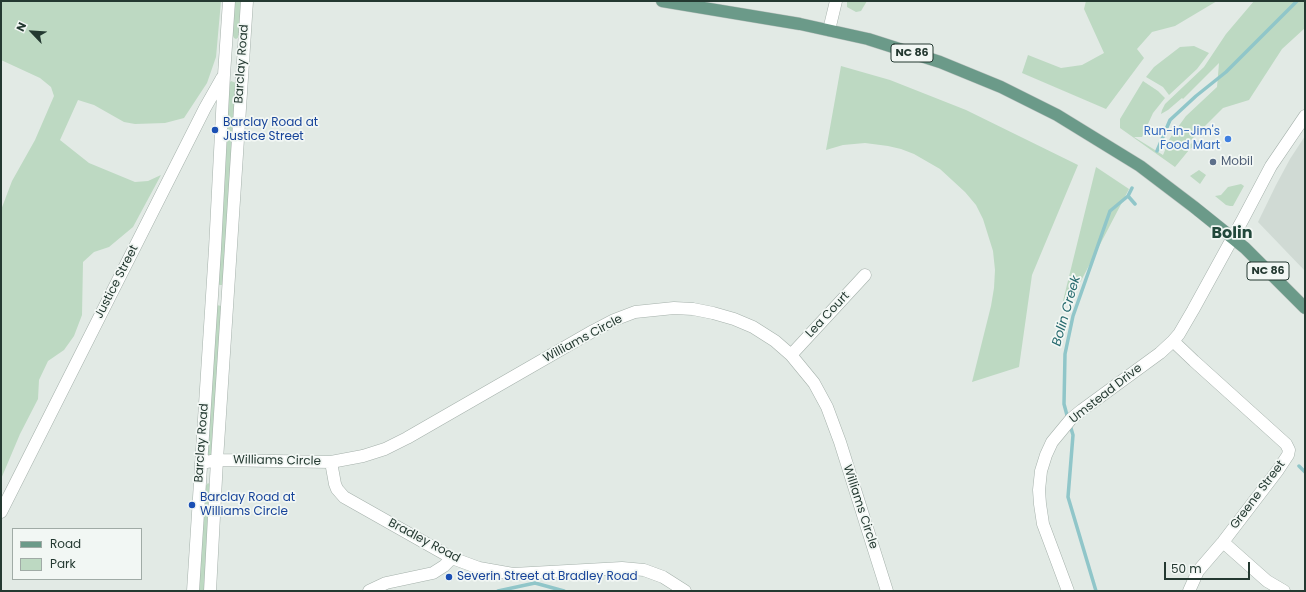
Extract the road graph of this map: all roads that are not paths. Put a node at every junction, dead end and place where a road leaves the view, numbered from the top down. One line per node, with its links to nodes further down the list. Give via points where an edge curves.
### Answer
1 (229, 1): 7 (street, Barclay Road)
2 (247, 1): 6 (street, Barclay Road)
3 (662, 1): 5 (main road, NC 86)
4 (836, 1): 5 (street)
5 (829, 30): 9 (main road, NC 86, via 875,41 940,62 1001,87 1057,115 1130,159)
6 (242, 59): 7 (street, Justice Street); 12 (street, Barclay Road)
7 (224, 75): 11 (street, Barclay Road); 19 (street, Justice Street, via 201,114)
8 (1305, 116): 9 (street, Umstead Drive, via 1271,166)
9 (1232, 238): 13 (main road, NC 86); 14 (street, Umstead Drive)
10 (865, 276): 15 (street, Lea Court)
11 (212, 294): 12 (street); 18 (street, Barclay Road)
12 (227, 295): 16 (street, Barclay Road)
13 (1305, 308)
14 (1173, 341): 20 (street, Greene Street, via 1286,444 1289,450 1278,470); 27 (street, Umstead Drive, via 1071,419 1052,442 1046,455 1039,490 1043,524)
15 (791, 355): 17 (street, Williams Circle, via 753,327 713,312 674,308 635,312 593,331 386,449); 26 (street, Williams Circle, via 814,383 827,407)
16 (217, 460): 17 (street, Williams Circle); 18 (street, Williams Circle); 23 (street, Barclay Road)
17 (331, 462): 21 (street, Bradley Road, via 335,484 344,497)
18 (201, 463): 22 (street, Barclay Road)
19 (1, 512)
20 (1223, 542): 28 (street, Greene Street, via 1198,571); 29 (street, via 1267,581)
21 (452, 558): 24 (street, via 433,573 386,583); 25 (street, Bradley Road, via 479,568 514,574 622,568 644,570 663,577)
22 (193, 591)
23 (210, 591)
24 (369, 591)
25 (685, 591)
26 (887, 591)
27 (1068, 591)
28 (1189, 591)
29 (1284, 591)

